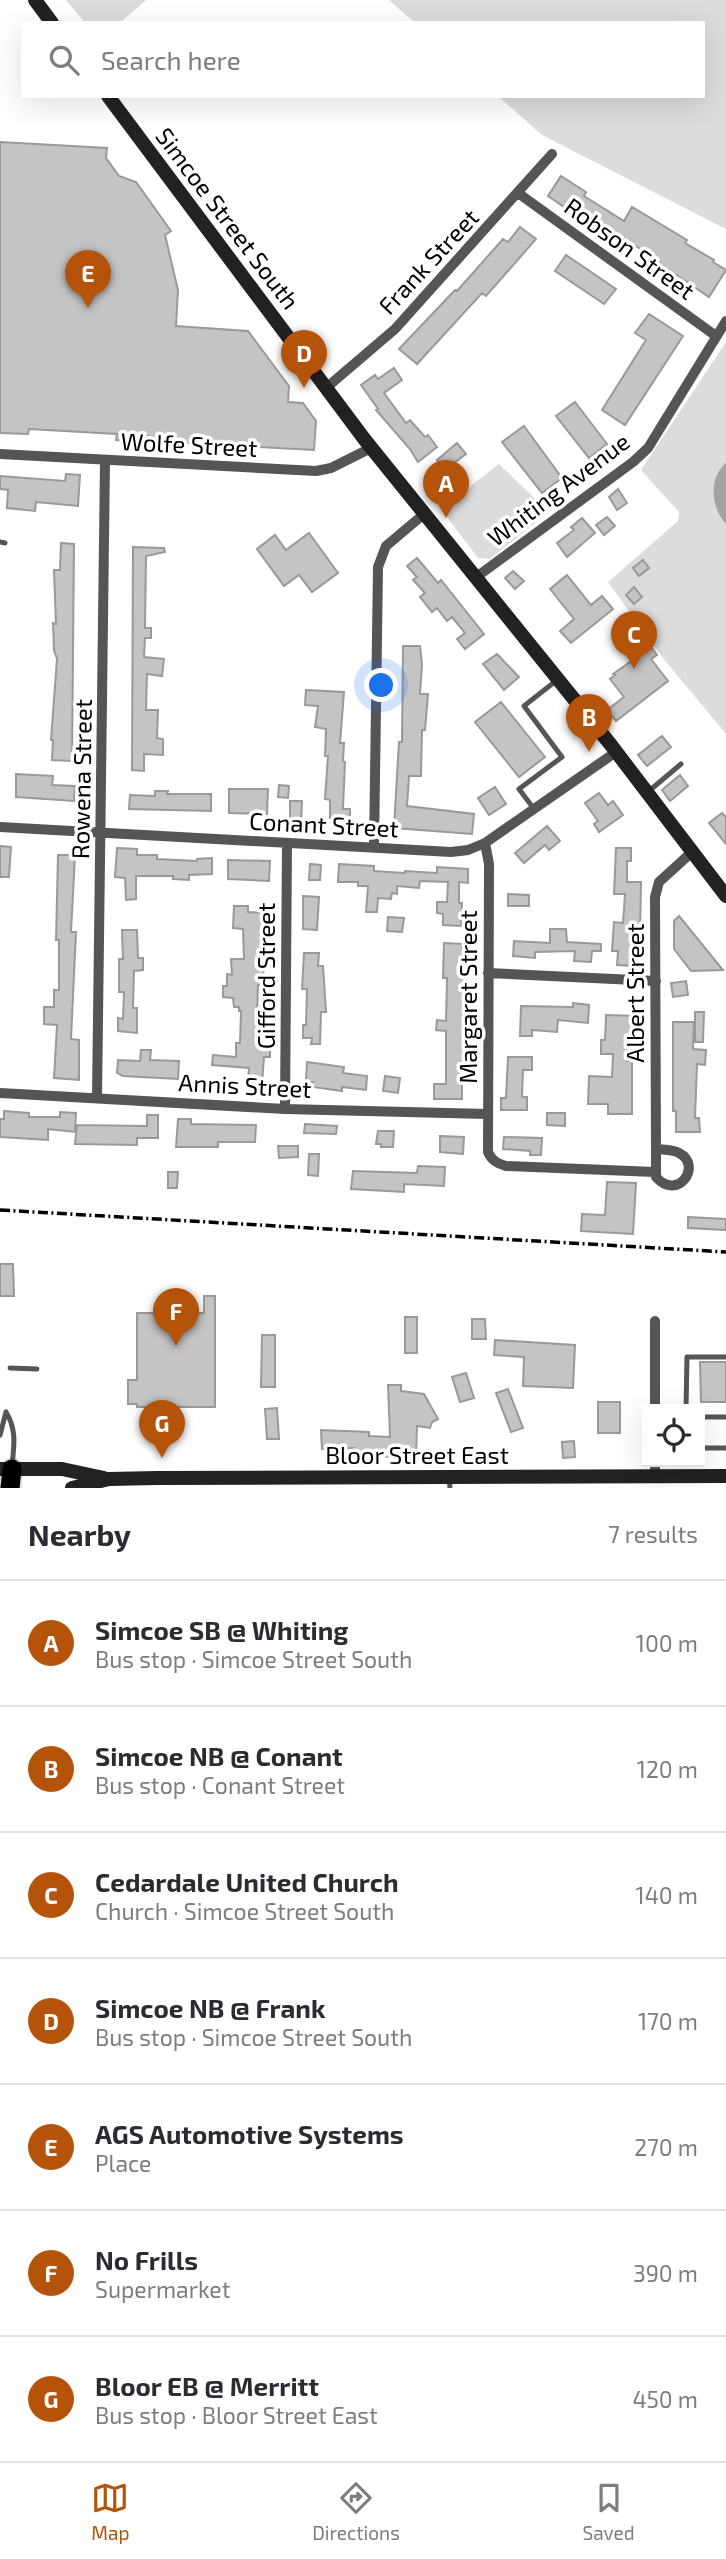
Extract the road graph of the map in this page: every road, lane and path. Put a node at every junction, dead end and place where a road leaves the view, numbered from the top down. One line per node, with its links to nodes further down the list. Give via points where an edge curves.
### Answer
1 (35, 0): 2 (main road)
2 (51, 21)
3 (109, 98): 8 (main road, Simcoe Street South)
4 (552, 154): 5 (street, Frank Street)
5 (518, 193): 7 (street, Robson Street); 8 (street, Frank Street, via 395,328)
6 (726, 321): 7 (street, Whiting Avenue)
7 (716, 336): 13 (street, Whiting Avenue, via 648,448)
8 (326, 387): 9 (main road, Simcoe Street South)
9 (371, 448): 11 (street, Wolfe Street, via 316,471); 12 (main road, Simcoe Street South)
10 (0, 454): 11 (street, Wolfe Street)
11 (105, 461): 20 (street, Rowena Street)
12 (424, 514): 13 (main road, Simcoe Street South); 23 (street, via 386,546 378,567)
13 (475, 578): 14 (main road, Simcoe Street South)
14 (557, 680): 15 (main road, Simcoe Street South); 18 (lane, via 524,706 562,757 519,789)
15 (616, 752): 17 (main road, Simcoe Street South); 18 (street, Conant Street)
16 (681, 764): 17 (lane)
17 (647, 793): 24 (main road, Simcoe Street South)
18 (534, 809): 22 (street, Conant Street)
19 (0, 827): 20 (street, Conant Street)
20 (102, 833): 21 (street, Conant Street); 29 (street, Rowena Street)
21 (287, 843): 23 (street, Conant Street); 30 (street, Gifford Street)
22 (485, 843): 23 (street, Conant Street, via 450,852); 26 (street, Margaret Street, via 489,864)
23 (374, 847)
24 (692, 852): 25 (main road, Simcoe Street South); 27 (street, Albert Street, via 659,882 655,897)
25 (726, 896)
26 (488, 974): 27 (street); 31 (street, Margaret Street)
27 (656, 981): 32 (street, Albert Street)
28 (0, 1093): 29 (street, Annis Street)
29 (97, 1098): 30 (street, Annis Street)
30 (285, 1109): 31 (street, Annis Street)
31 (488, 1114): 33 (street, Margaret Street, via 488,1152 496,1163)
32 (656, 1149): 33 (street, Albert Street); 33 (street, via 680,1153 689,1167 676,1185 660,1182)
33 (655, 1172)
34 (655, 1321): 38 (street)
35 (726, 1357): 39 (lane, via 687,1357)
36 (10, 1368): 37 (lane)
37 (37, 1369)
38 (655, 1404)
39 (686, 1404)
40 (705, 1417): 41 (lane)
41 (726, 1418)
42 (0, 1435): 46 (lane, via 6,1412 15,1438)
43 (705, 1448): 44 (lane)
44 (726, 1448)
45 (655, 1469): 47 (main road, Bloor Street East); 50 (main road, Bloor Street East)
46 (7, 1476): 51 (main road, Bloor Street East, via 62,1469)
47 (726, 1476)
48 (206, 1483): 49 (main road, Bloor Street East); 51 (main road, Bloor Street East)
49 (328, 1483): 50 (main road, Bloor Street East)
50 (449, 1483)
51 (109, 1484): 52 (main road, Bloor Street East)
52 (72, 1488)

